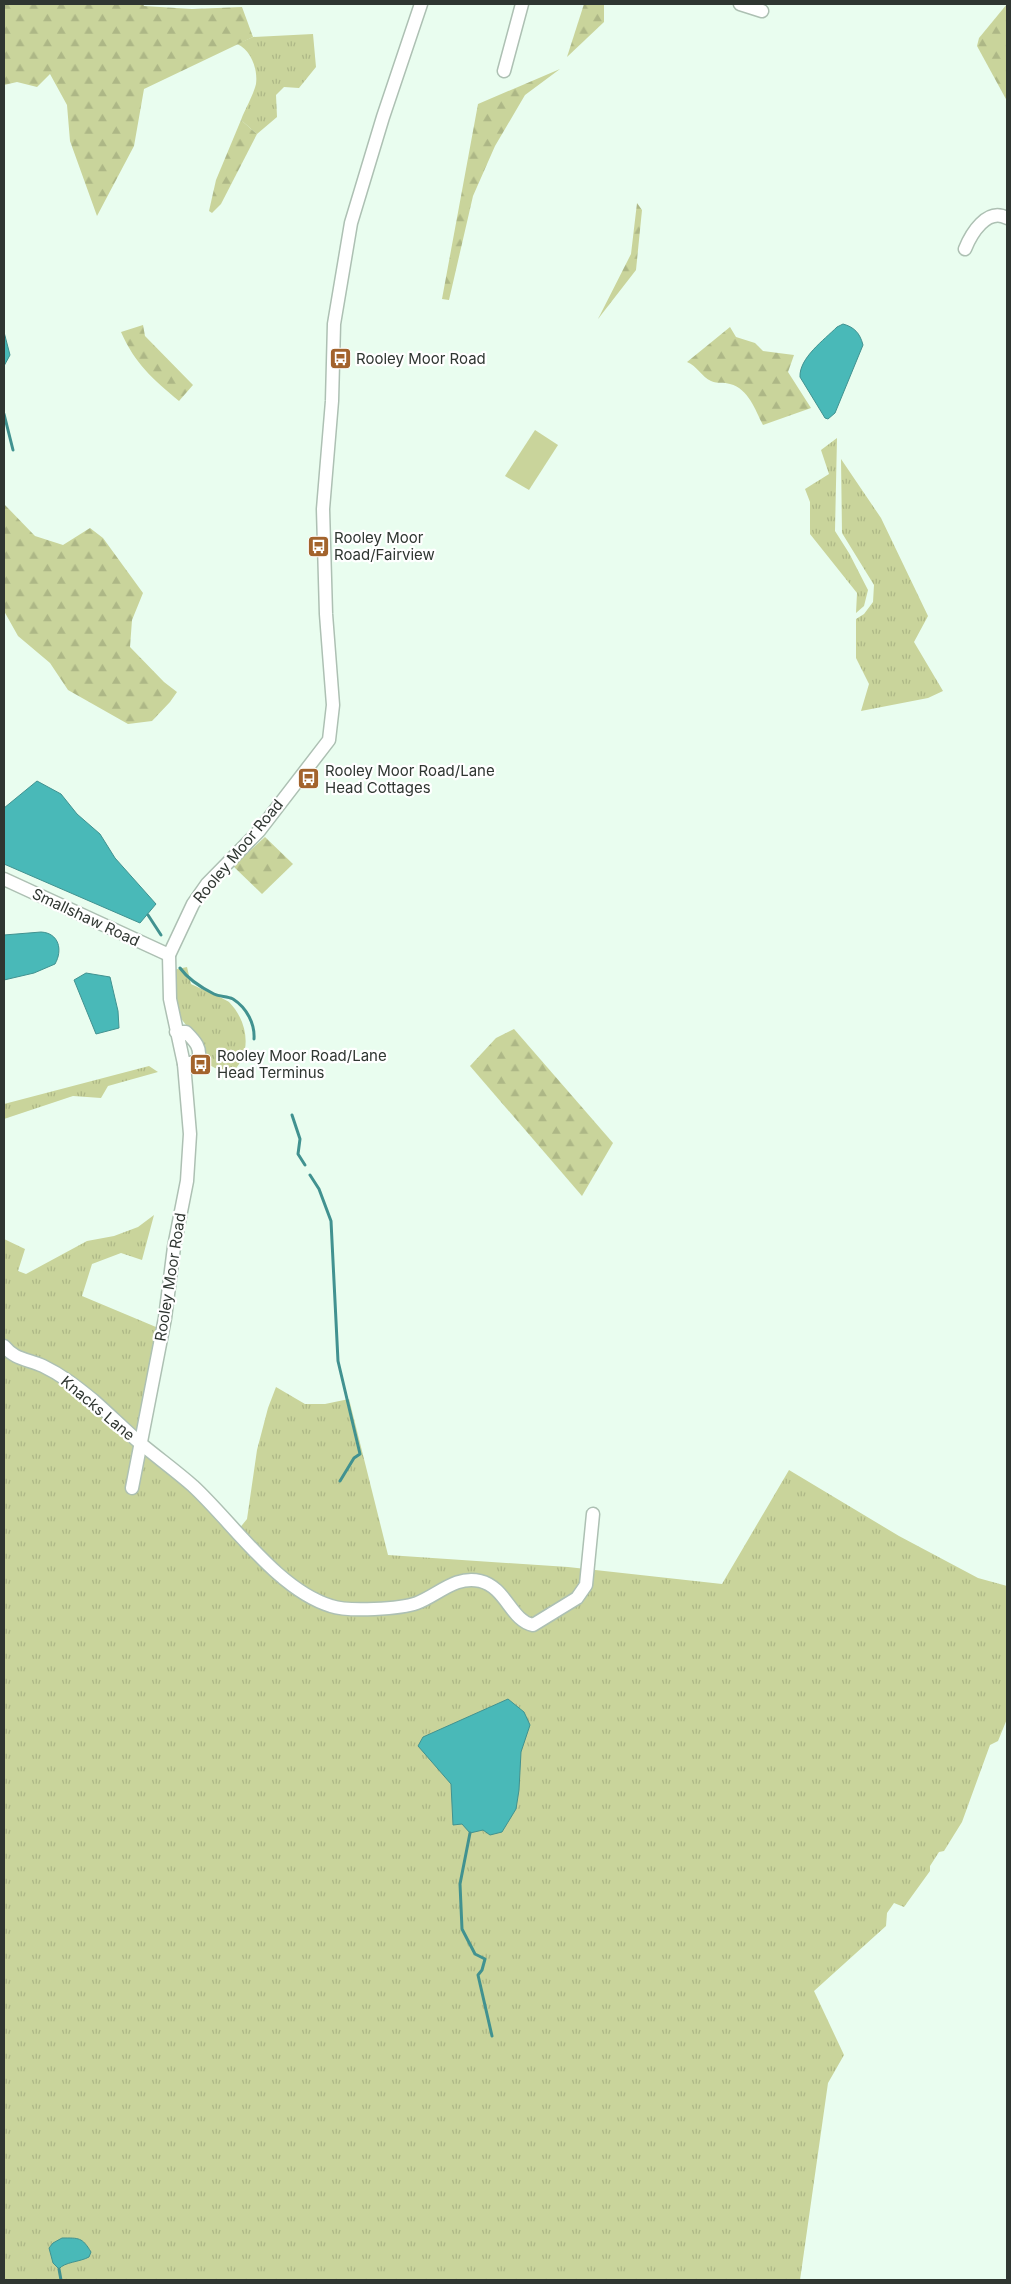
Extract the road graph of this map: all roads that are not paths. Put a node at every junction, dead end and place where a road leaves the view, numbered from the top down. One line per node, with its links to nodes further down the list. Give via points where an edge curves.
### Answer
1 (421, 4): 9 (street, Rooley Moor Road, via 351,223 334,324 332,401 323,509 333,705 328,740 259,831 207,884 193,904)
2 (522, 4): 5 (street)
3 (740, 4): 4 (street)
4 (762, 11)
5 (504, 71)
6 (1007, 218): 7 (street, via 1002,215 991,217 979,225 970,235)
7 (965, 249)
8 (4, 879): 9 (street, Smallshaw Road)
9 (168, 955): 10 (street, Rooley Moor Road, via 170,999)
10 (176, 1032): 11 (street, Rooley Moor Road); 11 (street, via 186,1032 200,1049 198,1061)
11 (184, 1064): 13 (street, Rooley Moor Road, via 190,1134 187,1181 165,1318)
12 (4, 1346): 13 (street, Knacks Lane, via 19,1359 41,1365 73,1383)
13 (140, 1443): 14 (street, Rooley Moor Road); 15 (street, Knacks Lane, via 194,1487 280,1576 314,1600 348,1610 416,1604 453,1583 479,1580 493,1586 521,1620 533,1625 583,1592)
14 (132, 1488)
15 (593, 1514)

